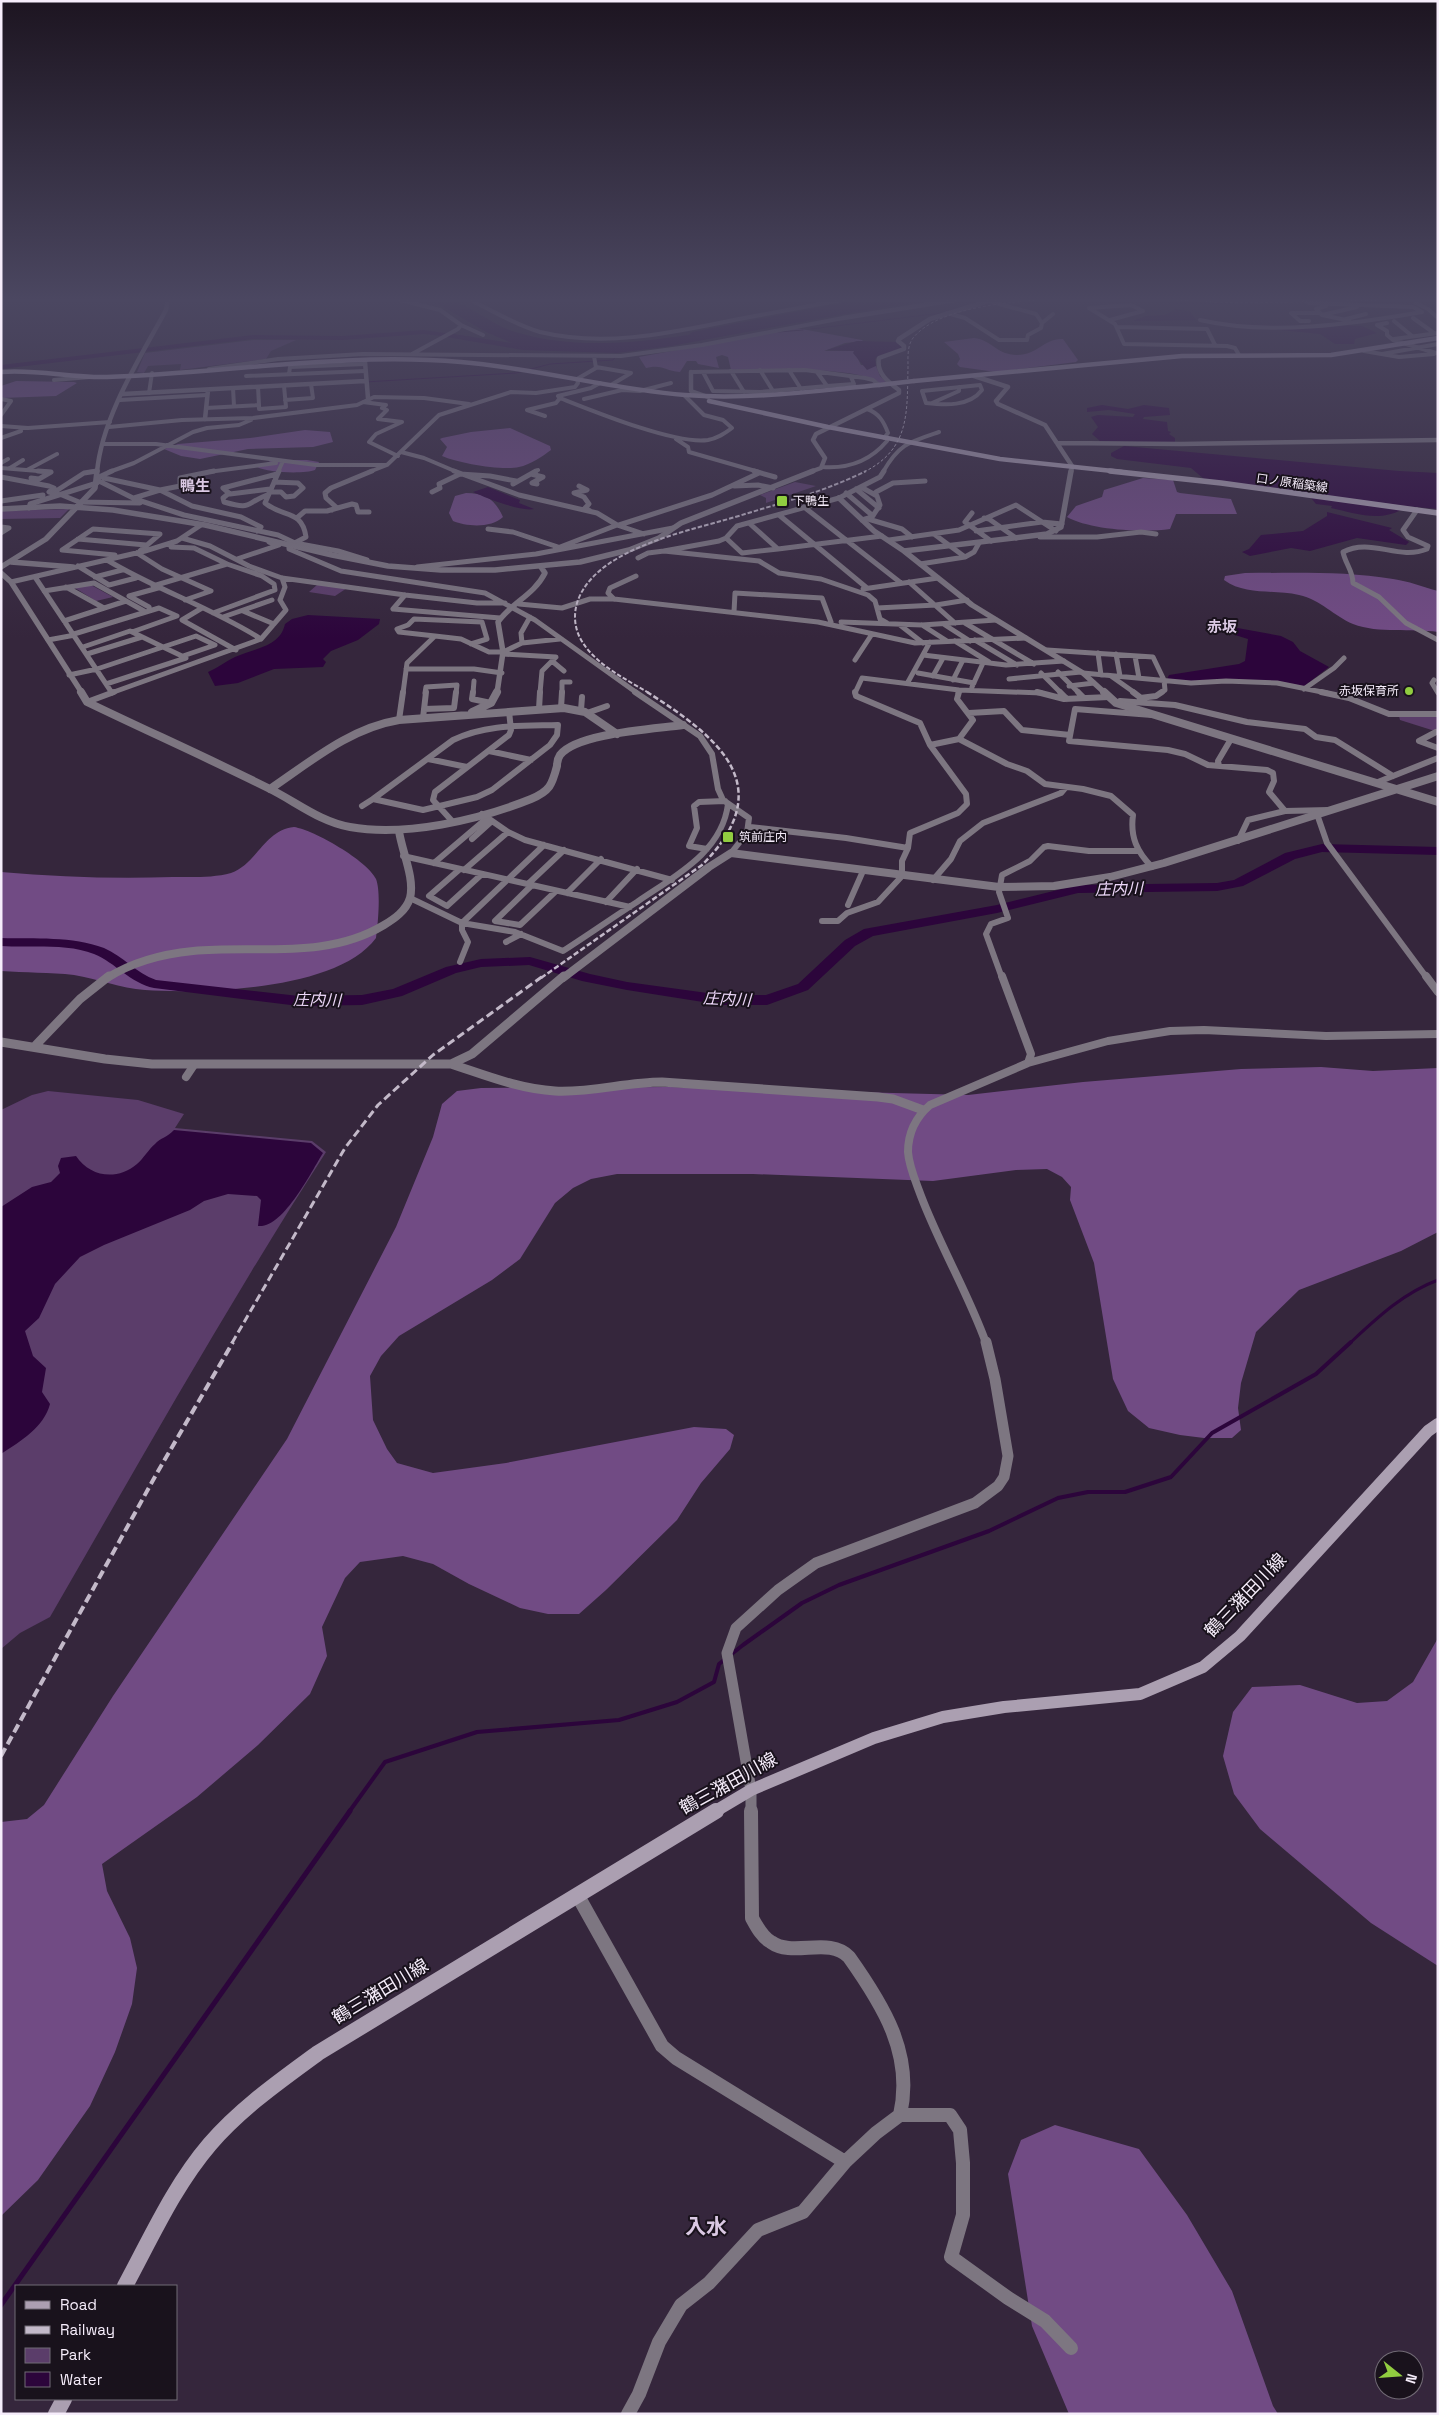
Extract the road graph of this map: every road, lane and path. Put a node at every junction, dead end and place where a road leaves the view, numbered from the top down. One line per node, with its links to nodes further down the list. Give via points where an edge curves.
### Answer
1 (115, 412): 16 (street)
2 (206, 412): 15 (street)
3 (292, 412): 14 (street)
4 (385, 412): 30 (street, via 378,419 402,422 378,433 369,442)
5 (450, 412): 30 (street, via 434,418)
6 (533, 412): 13 (street)
7 (599, 412): 21 (street)
8 (701, 412): 21 (street, via 723,420 732,428 716,438)
9 (758, 412): 18 (main road, 口ノ原稲築線)
10 (861, 412): 18 (street)
11 (875, 412): 23 (street, via 885,424)
12 (1015, 412): 26 (street, via 1045,425)
13 (545, 416)
14 (253, 418): 15 (street); 28 (street, via 237,426 201,429)
15 (205, 419): 16 (street)
16 (110, 424): 19 (street); 27 (street)
17 (1, 426): 19 (street)
18 (828, 427): 23 (main road, 口ノ原稲築線); 38 (street, via 813,438 825,458)
19 (28, 428): 22 (street)
20 (939, 432): 25 (street)
21 (671, 437): 45 (street, via 688,447 689,452)
22 (1, 438)
23 (886, 439): 25 (main road, 口ノ原稲築線); 38 (street, via 876,454 868,458 837,467)
24 (1438, 440): 26 (street)
25 (909, 442): 37 (main road, 口ノ原稲築線, via 1000,459); 64 (street, via 893,455 880,477)
26 (1057, 443): 37 (street)
27 (103, 444): 28 (street); 52 (street)
28 (167, 445): 33 (street); 52 (street, via 138,462)
29 (57, 454): 41 (street)
30 (399, 454): 36 (street); 48 (street, via 424,458)
31 (8, 459): 34 (street)
32 (23, 460): 40 (street)
33 (282, 462): 36 (street); 47 (street); 66 (street, via 204,472 180,478 180,486)
34 (1, 463)
35 (49, 465): 43 (street)
36 (387, 465): 85 (street, via 331,488 325,493 336,507)
37 (1072, 466): 86 (main road, 口ノ原稲築線); 99 (street)
38 (822, 467): 63 (street)
39 (1, 468): 40 (street)
40 (10, 468): 41 (street)
41 (26, 470): 43 (street)
42 (538, 470): 49 (street)
43 (42, 471): 54 (street, via 51,472 39,479)
44 (17, 472): 51 (street)
45 (759, 472): 53 (street); 62 (street)
46 (31, 473): 54 (street)
47 (277, 474): 58 (street); 72 (street, via 228,485 223,490)
48 (460, 474): 55 (street); 68 (street, via 439,484 440,488); 74 (street)
49 (531, 474): 55 (street); 60 (street, via 543,477 532,483)
50 (1, 476): 51 (street)
51 (9, 477): 54 (street); 57 (street); 59 (street)
52 (97, 477): 66 (street); 70 (street, via 84,473); 73 (street); 76 (street); 80 (street)
53 (775, 477)
54 (25, 478)
55 (516, 481): 74 (street, via 512,486)
56 (926, 481): 69 (street, via 893,484)
57 (1, 482)
58 (274, 482): 67 (street); 67 (street, via 298,483 304,488 288,498 281,492)
59 (40, 483): 70 (street, via 54,488 49,492); 75 (street, via 22,495)
60 (537, 484)
61 (579, 486): 87 (street, via 587,490 574,493 584,497 589,504 585,508)
62 (730, 487): 63 (street, via 754,484); 101 (street)
63 (773, 488): 104 (street)
64 (858, 488): 65 (street); 71 (street); 83 (street)
65 (868, 489): 69 (street); 83 (street, via 878,498)
66 (160, 490): 76 (street); 114 (street, via 200,509 251,520 261,527)
67 (269, 492): 72 (street); 72 (street, via 254,504 244,506 224,502); 92 (street, via 266,505)
68 (432, 492)
69 (876, 492): 94 (street, via 882,496 885,506)
70 (53, 493): 78 (street)
71 (846, 493): 77 (street); 94 (street)
72 (228, 494)
73 (62, 495): 80 (street); 82 (street, via 30,504)
74 (519, 495): 87 (street)
75 (1, 496)
76 (134, 498): 79 (street)
77 (839, 498): 81 (street); 94 (street)
78 (1, 501)
79 (150, 503): 80 (street); 107 (street, via 184,515)
80 (81, 504): 82 (street); 100 (street); 144 (street, via 46,539)
81 (804, 507): 91 (street); 124 (street)
82 (29, 508): 84 (street)
83 (879, 508): 94 (street)
84 (1, 509)
85 (332, 510): 88 (street, via 354,504 356,511); 92 (street, via 306,512)
86 (1417, 510): 90 (main road, 口ノ原稲築線); 214 (street, via 1403,530 1408,537 1428,546 1427,549 1410,555 1382,546 1364,545 1348,548 1343,556 1356,585 1379,597 1406,623)
87 (590, 511): 101 (street)
88 (369, 512)
89 (972, 513): 95 (street)
90 (1438, 513)
91 (779, 515): 97 (street); 129 (street)
92 (298, 517): 128 (street, via 304,525 306,537)
93 (984, 518): 96 (street, via 1016,505); 103 (street); 105 (street)
94 (869, 519): 118 (street); 119 (street, via 902,529)
95 (965, 522): 98 (street); 103 (street)
96 (1042, 522): 99 (street); 105 (street); 109 (street)
97 (750, 523): 121 (street, via 737,526); 133 (street)
98 (959, 523)
99 (1062, 524): 109 (street)
100 (201, 525): 110 (street); 120 (street)
101 (618, 525): 115 (street); 132 (street)
102 (1, 527): 112 (street, via 9,528)
103 (970, 527): 111 (street); 116 (street)
104 (674, 528): 115 (street); 148 (street, via 661,537 626,550)
105 (1001, 528): 111 (street); 122 (street)
106 (168, 529): 113 (street)
107 (247, 529): 110 (street); 114 (street)
108 (488, 529): 132 (street, via 513,532)
109 (1056, 531): 122 (street)
110 (239, 532): 114 (street)
111 (976, 532): 126 (street)
112 (1, 533)
113 (160, 534): 123 (street, via 93,529); 131 (street)
114 (258, 534): 128 (street); 141 (street, via 258,539 279,545)
115 (645, 534): 134 (street)
116 (934, 534): 119 (street); 130 (street)
117 (1156, 534): 122 (street)
118 (882, 536): 124 (street); 125 (street)
119 (912, 537): 125 (street)
120 (182, 538): 137 (street); 141 (street, via 210,546)
121 (726, 538): 133 (street, via 742,553); 136 (street)
122 (1018, 538): 126 (street)
123 (78, 539): 131 (street); 138 (street, via 62,550)
124 (848, 540): 129 (street); 162 (street)
125 (889, 540): 135 (street)
126 (991, 542): 127 (street)
127 (979, 543): 130 (street); 139 (street)
128 (293, 544): 134 (street, via 338,551 377,562 419,567 497,560); 148 (street, via 365,562 418,569 482,570); 152 (street, via 289,549 323,565)
129 (814, 545): 133 (street); 165 (street)
130 (949, 545): 135 (street); 139 (street)
131 (146, 546): 137 (street)
132 (558, 547): 134 (street)
133 (778, 549)
134 (550, 551)
135 (904, 551): 146 (street)
136 (664, 552): 140 (street, via 648,553); 167 (street, via 759,561 779,572 821,579)
137 (139, 554): 138 (street); 145 (street, via 186,545); 157 (street)
138 (123, 556): 142 (street)
139 (966, 557): 146 (street)
140 (638, 558)
141 (237, 559): 158 (street)
142 (107, 560): 147 (street); 150 (street)
143 (1, 561): 144 (street)
144 (11, 562): 147 (street); 149 (street)
145 (227, 564): 157 (street); 184 (street, via 267,578 275,588 271,593)
146 (920, 564): 159 (street)
147 (75, 566): 154 (street); 155 (street)
148 (541, 566): 177 (street, via 545,573 543,578)
149 (1, 567)
150 (122, 570): 155 (street); 156 (street)
151 (1, 572): 160 (street)
152 (367, 575): 168 (street, via 373,587); 175 (street, via 485,593)
153 (636, 576): 170 (street, via 610,588 608,593)
154 (35, 577): 160 (street); 166 (street)
155 (95, 577): 156 (street, via 109,585)
156 (136, 578): 164 (street)
157 (180, 578): 164 (street); 171 (street, via 211,591)
158 (282, 578): 168 (street); 196 (street, via 285,583 280,600 286,610)
159 (938, 578): 161 (street); 173 (street)
160 (11, 582): 211 (street)
161 (909, 582): 162 (street); 176 (street)
162 (901, 584): 165 (street)
163 (66, 587): 166 (street); 174 (street, via 94,583); 179 (street)
164 (156, 587): 171 (street); 178 (street, via 130,596)
165 (867, 588): 167 (street)
166 (44, 591): 190 (street)
167 (853, 591): 181 (street, via 868,595)
168 (382, 592): 169 (street)
169 (405, 595): 175 (street); 188 (street, via 393,610)
170 (614, 599): 177 (street, via 590,599 562,608); 185 (street)
171 (185, 600): 180 (street)
172 (272, 600): 183 (street)
173 (967, 600): 176 (street); 189 (street)
174 (126, 601): 179 (street); 182 (street)
175 (505, 603): 177 (street)
176 (936, 605): 181 (street); 199 (street)
177 (516, 606): 187 (street); 188 (street)
178 (149, 607)
179 (104, 608): 190 (street)
180 (202, 608): 184 (street); 222 (street, via 182,620)
181 (877, 608): 194 (street, via 880,619)
182 (144, 611): 191 (street); 202 (street, via 159,608 177,616)
183 (243, 611): 186 (street); 196 (street)
184 (213, 612): 186 (street)
185 (734, 612): 192 (street); 193 (street, via 735,593 822,598)
186 (223, 617): 209 (street)
187 (530, 617): 210 (street); 218 (street, via 521,633)
188 (500, 618): 224 (street, via 498,626)
189 (996, 620): 195 (street); 208 (street)
190 (64, 621): 203 (street)
191 (111, 622): 202 (street); 203 (street)
192 (818, 622): 193 (street); 201 (street)
193 (832, 622): 194 (street)
194 (887, 623): 197 (street)
195 (964, 623): 199 (street); 213 (street)
196 (274, 624): 209 (street)
197 (900, 624): 200 (street); 216 (street)
198 (945, 624): 199 (street); 200 (street); 212 (street)
199 (955, 624)
200 (922, 625): 217 (street)
201 (848, 628): 204 (street); 206 (street)
202 (131, 632): 207 (street); 220 (street)
203 (74, 634): 211 (street); 220 (street)
204 (872, 634): 216 (street); 233 (street)
205 (435, 636): 219 (street, via 461,639); 219 (street, via 399,632 397,629 414,619 482,622 487,639); 243 (street, via 408,661)
206 (842, 636)
207 (142, 637): 221 (street); 226 (street)
208 (1026, 638): 213 (street); 223 (street)
209 (261, 639): 222 (street)
210 (560, 639): 218 (street); 295 (street)
211 (48, 640): 249 (street)
212 (973, 640): 213 (street); 215 (street); 242 (street)
213 (992, 640): 241 (street)
214 (1438, 640)
215 (955, 641): 217 (street); 240 (street)
216 (926, 642): 217 (street); 228 (street)
217 (947, 642)
218 (522, 643): 224 (street)
219 (471, 644): 224 (street, via 482,651)
220 (83, 647): 226 (street)
221 (164, 647): 229 (street); 229 (street, via 196,636 215,645); 244 (street)
222 (236, 650): 238 (street)
223 (1048, 650): 225 (street); 236 (street)
224 (503, 653): 235 (street, via 556,657); 246 (street)
225 (1098, 653): 227 (street); 251 (street)
226 (87, 654): 244 (street)
227 (1116, 654): 230 (street); 255 (street)
228 (923, 655): 231 (street); 264 (street)
229 (184, 656): 238 (street); 267 (street)
230 (1135, 656): 257 (street); 261 (street, via 1153,657)
231 (943, 658): 234 (street); 253 (street)
232 (1344, 658): 270 (street)
233 (855, 660)
234 (963, 660): 239 (street); 259 (street)
235 (552, 661): 245 (street); 286 (street, via 542,671)
236 (1064, 661): 237 (street); 248 (street)
237 (1050, 662): 241 (street); 250 (street)
238 (198, 663): 274 (street)
239 (983, 663): 240 (street); 265 (street)
240 (994, 664): 242 (street); 260 (street)
241 (1033, 664): 242 (street); 254 (street)
242 (1016, 666): 256 (street)
243 (406, 668): 246 (street); 294 (street)
244 (96, 669): 249 (street); 267 (street)
245 (564, 671)
246 (502, 673): 282 (street, via 497,696)
247 (918, 673): 253 (street)
248 (1082, 673): 250 (street); 251 (street); 266 (street)
249 (69, 674): 281 (street)
250 (1061, 674): 254 (street); 268 (street)
251 (1101, 675): 252 (street)
252 (1111, 675): 255 (street); 278 (street)
253 (933, 676): 259 (street)
254 (1044, 676): 256 (street); 269 (street)
255 (1120, 676): 257 (street)
256 (1026, 678): 260 (street)
257 (1139, 678): 261 (street)
258 (1437, 679): 275 (street, via 1432,683)
259 (953, 680): 265 (street)
260 (1009, 680): 273 (street)
261 (1164, 680): 270 (street, via 1201,684 1264,682); 278 (street, via 1165,693)
262 (474, 682): 282 (street, via 472,699)
263 (570, 682): 284 (street, via 562,682)
264 (908, 682): 271 (street); 302 (street, via 866,677 854,692 863,700 920,723)
265 (974, 683): 272 (street)
266 (1094, 683): 268 (street); 280 (street)
267 (106, 684): 274 (street)
268 (1071, 685): 269 (street); 277 (street)
269 (1055, 687): 279 (street)
270 (1304, 689): 290 (street, via 1349,698 1389,714)
271 (959, 690): 272 (street); 289 (street, via 957,699)
272 (970, 690): 273 (street)
273 (1020, 690): 279 (street)
274 (112, 693): 281 (street)
275 (1438, 693)
276 (582, 697): 288 (street)
277 (1084, 698): 279 (street); 280 (street)
278 (1141, 698): 280 (street)
279 (1067, 699)
280 (1114, 700): 291 (street); 310 (street, via 1175,705 1247,722 1305,729 1316,736 1335,740)
281 (87, 702): 314 (street)
282 (491, 703): 292 (street)
283 (607, 706): 288 (street)
284 (561, 708): 286 (street); 288 (street)
285 (424, 709): 285 (street, via 426,687 457,686 454,708); 293 (street)
286 (539, 709): 287 (street)
287 (509, 712): 292 (street); 296 (street)
288 (584, 712): 298 (street)
289 (969, 713): 299 (street, via 1004,711 1022,730); 300 (street, via 973,720)
290 (1438, 714)
291 (1152, 715): 299 (street, via 1075,710); 301 (street)
292 (460, 716): 293 (street)
293 (424, 718): 294 (street)
294 (399, 720): 314 (street, via 366,728)
295 (683, 725): 298 (street); 318 (street, via 700,736 712,754 718,790)
296 (511, 728): 304 (street, via 509,735); 306 (street, via 464,734); 307 (street, via 558,724 554,740)
297 (1436, 732): 303 (street, via 1419,740)
298 (617, 734): 324 (street, via 587,739 568,748 559,756 552,786)
299 (1070, 735): 308 (street, via 1068,741 1168,750)
300 (959, 739): 302 (street); 313 (street, via 1027,771 1039,781)
301 (1231, 739): 308 (street, via 1218,761); 312 (street)
302 (930, 745): 331 (street, via 966,794 967,804 958,813 910,832)
303 (1438, 748)
304 (489, 751): 307 (street); 309 (street)
305 (1438, 758): 310 (street)
306 (428, 759): 309 (street); 316 (street)
307 (530, 760): 320 (street, via 486,794)
308 (1219, 766): 321 (street, via 1271,771 1274,781 1270,792)
309 (467, 768): 320 (street, via 435,792 433,800)
310 (1394, 776): 312 (street)
311 (1438, 776): 315 (street)
312 (1378, 782): 315 (street)
313 (1066, 787): 334 (street, via 1116,798 1133,815 1131,829); 348 (street, via 1061,793 983,823 960,842 951,859)
314 (270, 789): 327 (street, via 327,821 349,827)
315 (1400, 789): 317 (street); 322 (street)
316 (373, 799): 319 (street); 320 (street, via 418,809)
317 (1438, 802)
318 (726, 803): 326 (street, via 745,814); 332 (street, via 728,815); 332 (street, via 700,802 694,806 697,828 689,846)
319 (362, 806)
320 (438, 807): 325 (street)
321 (1285, 811): 322 (street); 329 (street, via 1248,820)
322 (1338, 811): 323 (street)
323 (1318, 817): 329 (street); 337 (street, via 1327,843)
324 (487, 818): 325 (street); 328 (street); 339 (street)
325 (452, 821): 327 (street)
326 (750, 827): 331 (street); 335 (street)
327 (399, 831): 336 (street)
328 (508, 832): 330 (street); 342 (street)
329 (1238, 841): 340 (street)
330 (544, 845): 333 (street); 346 (street)
331 (908, 848): 345 (street, via 902,861)
332 (707, 849): 347 (street)
333 (564, 850): 338 (street); 349 (street)
334 (1138, 851): 340 (street); 350 (street, via 1044,847 1030,861 1002,875)
335 (731, 853): 343 (street); 367 (street, via 574,968 472,1054)
336 (403, 856): 339 (street); 353 (street, via 411,886)
337 (1338, 856): 362 (street)
338 (601, 859): 341 (street); 352 (street)
339 (438, 864): 342 (street)
340 (1152, 867): 350 (street, via 1053,887)
341 (637, 869): 347 (street); 354 (street)
342 (462, 870): 344 (street); 344 (street, via 429,896 447,906)
343 (863, 871): 345 (street); 355 (street)
344 (482, 874): 346 (street)
345 (902, 876): 348 (street); 357 (street, via 878,902 838,921)
346 (507, 880): 349 (street); 358 (street)
347 (672, 880): 356 (street)
348 (933, 880): 350 (street)
349 (530, 885): 351 (street); 351 (street, via 495,921 520,925)
350 (999, 887): 366 (street, via 999,898 1008,918 991,924 986,934 1031,1054)
351 (556, 891): 352 (street)
352 (567, 893): 354 (street)
353 (410, 898): 358 (street); 365 (street, via 386,925 339,944 292,950 210,950 135,963 98,983)
354 (606, 902): 356 (street)
355 (848, 905)
356 (630, 907): 359 (street, via 563,951)
357 (822, 921)
358 (462, 923): 359 (street); 361 (street, via 468,942)
359 (521, 934): 360 (street)
360 (506, 942)
361 (460, 962)
362 (1438, 992)
363 (1438, 1034): 366 (street, via 1326,1036 1170,1031 1108,1041)
364 (1, 1042): 365 (street)
365 (34, 1047): 368 (street, via 105,1059)
366 (1028, 1063): 370 (street)
367 (451, 1064): 368 (street); 370 (street, via 541,1089 571,1090 640,1081 662,1082 878,1097)
368 (194, 1065): 369 (street)
369 (186, 1077)
370 (923, 1110): 372 (street, via 913,1128 909,1160 935,1231 986,1341 1008,1451 1006,1476 997,1488 975,1503 816,1563 778,1590 736,1628 727,1653)
371 (1438, 1424): 372 (main road, 鶴三潴田川線, via 1240,1636 1202,1667 1140,1694 1004,1707 943,1717 874,1738)
372 (751, 1790): 373 (main road, 鶴三潴田川線); 374 (street, via 752,1918 759,1931 775,1947 818,1946 844,1952 854,1965 900,2045 905,2094)
373 (578, 1896): 375 (street, via 662,2046 676,2058); 376 (main road, 鶴三潴田川線, via 318,2053 256,2099 210,2144 188,2175)
374 (900, 2115): 375 (street); 377 (street, via 950,2115 960,2130 963,2215 951,2257 1045,2321)
375 (845, 2162): 380 (street, via 803,2212 758,2230 708,2283 681,2304 659,2342)
376 (126, 2285)
377 (1071, 2348)
378 (63, 2400): 379 (main road)
379 (56, 2414)
380 (628, 2414)

